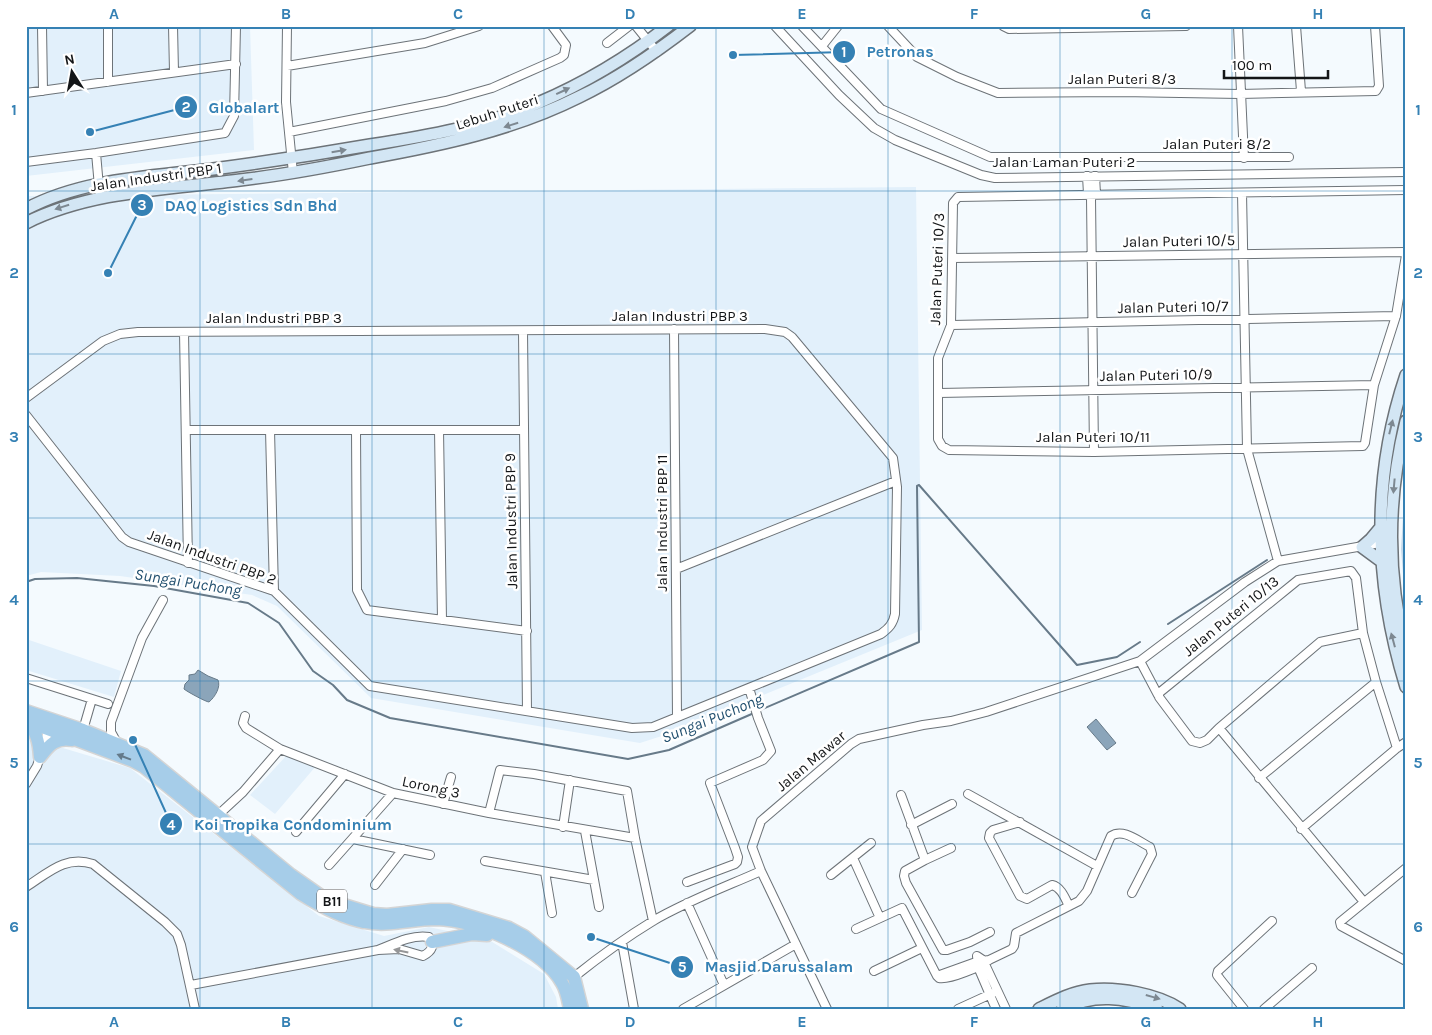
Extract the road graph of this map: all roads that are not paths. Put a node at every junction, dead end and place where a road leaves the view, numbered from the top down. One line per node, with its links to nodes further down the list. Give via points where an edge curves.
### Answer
1 (42, 26): 29 (street)
2 (108, 26): 28 (street)
3 (173, 26): 27 (street)
4 (236, 26): 25 (street)
5 (287, 26): 26 (street)
6 (478, 26): 26 (street, via 425,43)
7 (552, 26): 33 (street, via 566,45 564,55 492,88 413,109)
8 (629, 26): 22 (street)
9 (636, 26): 21 (street)
10 (668, 26): 21 (main road, Lebuh Puteri)
11 (690, 26): 24 (main road, Lebuh Puteri)
12 (775, 26): 41 (street, Jalan Laman Puteri 2, via 839,95 874,128 895,140 995,178)
13 (802, 26): 23 (street, Jalan Puteri 8/2)
14 (838, 26): 23 (street)
15 (888, 26): 32 (street, Jalan Puteri 8/3, via 917,57 998,93)
16 (1003, 26): 17 (street, via 1008,29)
17 (1186, 26)
18 (1238, 26): 32 (street)
19 (1296, 26): 30 (street)
20 (1375, 26): 30 (street, Jalan Puteri 8/3, via 1379,86 1376,91)
21 (648, 41): 24 (street); 35 (main road, Lebuh Puteri, one-way to 21, via 439,133 506,115 579,84)
22 (607, 43)
23 (822, 46): 37 (street, Jalan Puteri 8/2, via 881,109 990,157)
24 (657, 52): 40 (main road, Lebuh Puteri, one-way to 40, via 579,98 520,122 460,140)
25 (236, 64): 27 (street); 34 (street, via 234,116 225,133)
26 (287, 66): 33 (street)
27 (174, 72): 28 (street)
28 (108, 82): 29 (street)
29 (43, 91): 31 (street)
30 (1301, 91): 32 (street, Jalan Puteri 8/3)
31 (26, 93)
32 (1240, 94): 37 (street)
33 (289, 132): 35 (street)
34 (96, 153): 38 (street); 42 (street)
35 (291, 155): 40 (street); 42 (main road, Jalan Industri PBP 1)
36 (1289, 157): 37 (street, Jalan Puteri 8/2)
37 (1244, 158)
38 (26, 162)
39 (1406, 172): 41 (street, Jalan Laman Puteri 2)
40 (293, 173): 46 (main road, Jalan Industri PBP 1, one-way to 46)
41 (1091, 176): 45 (street)
42 (99, 184): 46 (street); 47 (main road, Jalan Industri PBP 1, via 54,196)
43 (1406, 190): 44 (street, Jalan Puteri 10/3)
44 (1242, 193): 45 (street, Jalan Puteri 10/3); 49 (street)
45 (1092, 195): 51 (street); 52 (street, Jalan Puteri 10/3, via 958,198 953,203)
46 (100, 198): 48 (main road, Jalan Industri PBP 1, one-way to 48, via 52,210)
47 (26, 209)
48 (26, 223)
49 (1243, 254): 50 (street, Jalan Puteri 10/5); 51 (street, Jalan Puteri 10/5); 54 (street)
50 (1406, 254): 53 (street)
51 (1092, 256): 52 (street, Jalan Puteri 10/5); 55 (street)
52 (952, 258): 56 (street, Jalan Puteri 10/3)
53 (1396, 316): 54 (street, Jalan Puteri 10/7); 61 (street)
54 (1244, 320): 55 (street, Jalan Puteri 10/7); 62 (street)
55 (1092, 322): 56 (street, Jalan Puteri 10/7); 63 (street)
56 (952, 325): 64 (street, Jalan Puteri 10/3, via 938,358)
57 (674, 330): 58 (street, Jalan Industri PBP 3); 76 (street, Jalan Industri PBP 3, via 765,329 784,332 792,337 886,448 893,458); 84 (street, Jalan Industri PBP 11)
58 (523, 331): 59 (street, Jalan Industri PBP 3); 72 (street, Jalan Industri PBP 9)
59 (184, 332): 65 (street, Jalan Industri PBP 3, via 127,333 103,341); 68 (street)
60 (1406, 375): 78 (main road, one-way to 60, via 1386,450)
61 (1374, 385): 62 (street, Jalan Puteri 10/9); 74 (street, Jalan Puteri 10/11, via 1362,446)
62 (1246, 388): 63 (street, Jalan Puteri 10/9); 74 (street)
63 (1093, 390): 64 (street, Jalan Puteri 10/9); 75 (street)
64 (939, 393): 73 (street, Jalan Puteri 10/3, via 938,439)
65 (26, 398)
66 (26, 415): 83 (street, Jalan Industri PBP 2, via 122,537)
67 (1406, 421): 77 (main road, one-way to 77, via 1397,465)
68 (186, 430): 69 (street); 83 (street)
69 (270, 430): 70 (street); 85 (street)
70 (356, 430): 71 (street); 87 (street, via 357,590 367,610)
71 (439, 430): 72 (street); 87 (street)
72 (524, 430): 88 (street, Jalan Industri PBP 9)
73 (942, 446): 75 (street, Jalan Puteri 10/11, via 949,450)
74 (1247, 449): 75 (street, Jalan Puteri 10/11); 82 (street)
75 (1094, 452)
76 (896, 481): 84 (street); 95 (street, Jalan Industri PBP 3, via 893,622 881,634)
77 (1392, 518): 79 (main road); 81 (main road)
78 (1380, 527): 79 (main road); 80 (main road)
79 (1380, 543): 80 (street); 81 (main road)
80 (1362, 547): 81 (main road); 82 (street)
81 (1386, 560): 90 (main road); 94 (main road, one-way to 81, via 1388,619)
82 (1278, 561): 91 (street, Jalan Mawar)
83 (188, 563): 85 (street, Jalan Industri PBP 2)
84 (676, 569): 101 (street, Jalan Industri PBP 11)
85 (274, 591): 99 (street, Jalan Industri PBP 2, via 370,686)
86 (164, 600): 103 (street, via 142,638)
87 (442, 620): 88 (street)
88 (527, 631): 99 (street, Jalan Industri PBP 9)
89 (1363, 633): 93 (street, Jalan Puteri 10/13); 96 (street, Jalan Puteri 10/13, via 1356,578 1351,571 1298,580); 105 (street, via 1320,642)
90 (1406, 653)
91 (1140, 661): 96 (street); 142 (street, Jalan Mawar, via 986,712 859,739 761,821 752,847)
92 (26, 678): 97 (street)
93 (1376, 682): 109 (street, Jalan Puteri 10/13); 114 (street)
94 (1406, 687)
95 (749, 688): 101 (street, Jalan Industri PBP 3); 146 (street, via 771,750 763,760 710,783 738,857 737,862)
96 (1160, 693): 105 (street, via 1160,699 1192,741 1200,744)
97 (92, 699): 98 (street); 106 (street)
98 (108, 704)
99 (527, 711): 101 (street, Jalan Industri PBP 2, via 632,728 653,727)
100 (245, 716): 110 (street, Lorong 3, via 243,723 246,728)
101 (677, 717)
102 (27, 718): 104 (main road, B11); 111 (main road, via 36,734)
103 (111, 722): 106 (street); 108 (street, via 110,732)
104 (51, 724): 106 (main road, B11); 111 (street)
105 (1219, 728): 114 (street)
106 (86, 735): 108 (main road, B11); 111 (main road, via 57,740 49,744); 160 (main road, B11, one-way to 106, via 453,921 435,919 373,924 330,911 301,894 144,766)
107 (1406, 742): 109 (street)
108 (117, 743): 123 (main road, B11, via 144,755)
109 (1397, 748): 127 (street)
110 (280, 749): 112 (street, Lorong 3); 123 (street, via 243,792)
111 (40, 757): 116 (street)
112 (344, 774): 117 (street, Lorong 3); 129 (street)
113 (451, 777): 120 (street)
114 (1259, 778): 127 (street)
115 (570, 780): 122 (street, via 500,770); 126 (street); 130 (street, via 627,791)
116 (26, 784)
117 (393, 793): 120 (street, Lorong 3); 131 (street)
118 (968, 794): 124 (street)
119 (901, 795): 125 (street)
120 (444, 804): 122 (street, Lorong 3)
121 (952, 804): 125 (street)
122 (489, 813): 126 (street, Lorong 3)
123 (217, 816): 172 (main road, B11, via 305,885 337,903 373,914 432,910 465,914 524,936)
124 (1020, 822): 140 (street); 152 (street, via 993,830 989,838 1020,896 1027,899 1055,885)
125 (912, 825): 137 (street)
126 (563, 827): 128 (street, Lorong 3)
127 (1301, 828): 150 (street)
128 (585, 831): 130 (street, Lorong 3); 145 (street)
129 (296, 832)
130 (635, 838): 156 (street)
131 (353, 839): 134 (street); 139 (street)
132 (871, 843): 136 (street)
133 (951, 848): 137 (street)
134 (403, 849): 135 (street); 147 (street)
135 (430, 855)
136 (854, 858): 144 (street); 155 (street)
137 (925, 860): 163 (street, via 905,871 904,876 943,950)
138 (485, 861): 143 (street)
139 (330, 865)
140 (1097, 866): 149 (street, via 1116,832 1123,832 1150,847 1152,854); 152 (street, via 1087,891 1079,901)
141 (1406, 868): 150 (street)
142 (761, 871): 151 (street); 164 (street, Jalan Mawar)
143 (545, 872): 145 (street); 154 (street)
144 (831, 875)
145 (594, 880): 153 (street)
146 (686, 882)
147 (375, 885)
148 (26, 887): 173 (street, via 62,864 72,861 92,864 177,934)
149 (1132, 893)
150 (1364, 902): 168 (street, via 1342,919 1341,926)
151 (687, 904): 156 (street); 174 (street)
152 (1069, 906): 169 (street, via 1016,933 1012,949)
153 (599, 907)
154 (552, 913)
155 (880, 918): 158 (street); 165 (street, via 902,908)
156 (652, 921): 162 (street)
157 (1272, 921): 190 (street, via 1218,971 1217,975)
158 (856, 929)
159 (990, 932): 163 (street)
160 (511, 940): 161 (main road, via 472,934); 178 (main road, B11, via 541,959 556,974 566,992)
161 (432, 942): 166 (street, via 429,936 424,936); 166 (street, one-way to 166, via 433,947 423,956 399,949)
162 (622, 942): 172 (street); 180 (street)
163 (970, 942): 169 (street)
164 (796, 944): 174 (street); 182 (street, Jalan Mawar)
165 (922, 948): 169 (street, via 939,978 947,978); 171 (street)
166 (378, 950): 173 (street)
167 (1406, 952): 168 (street)
168 (1402, 959)
169 (981, 961): 175 (street); 176 (street)
170 (1312, 968): 191 (street)
171 (874, 971)
172 (574, 977): 179 (main road)
173 (191, 985): 177 (street)
174 (724, 985): 181 (street)
175 (997, 991): 176 (street); 185 (street)
176 (988, 994): 183 (street); 184 (street)
177 (195, 1009)
178 (570, 1009)
179 (582, 1009)
180 (634, 1009)
181 (683, 1009)
182 (827, 1009)
183 (958, 1009)
184 (996, 1009)
185 (1006, 1009)
186 (1039, 1009): 189 (main road, one-way to 189, via 1066,996 1089,990 1126,991 1150,996)
187 (1062, 1009): 188 (main road, via 1091,999 1116,998)
188 (1157, 1009)
189 (1180, 1009)
190 (1244, 1009)
191 (1264, 1009)

